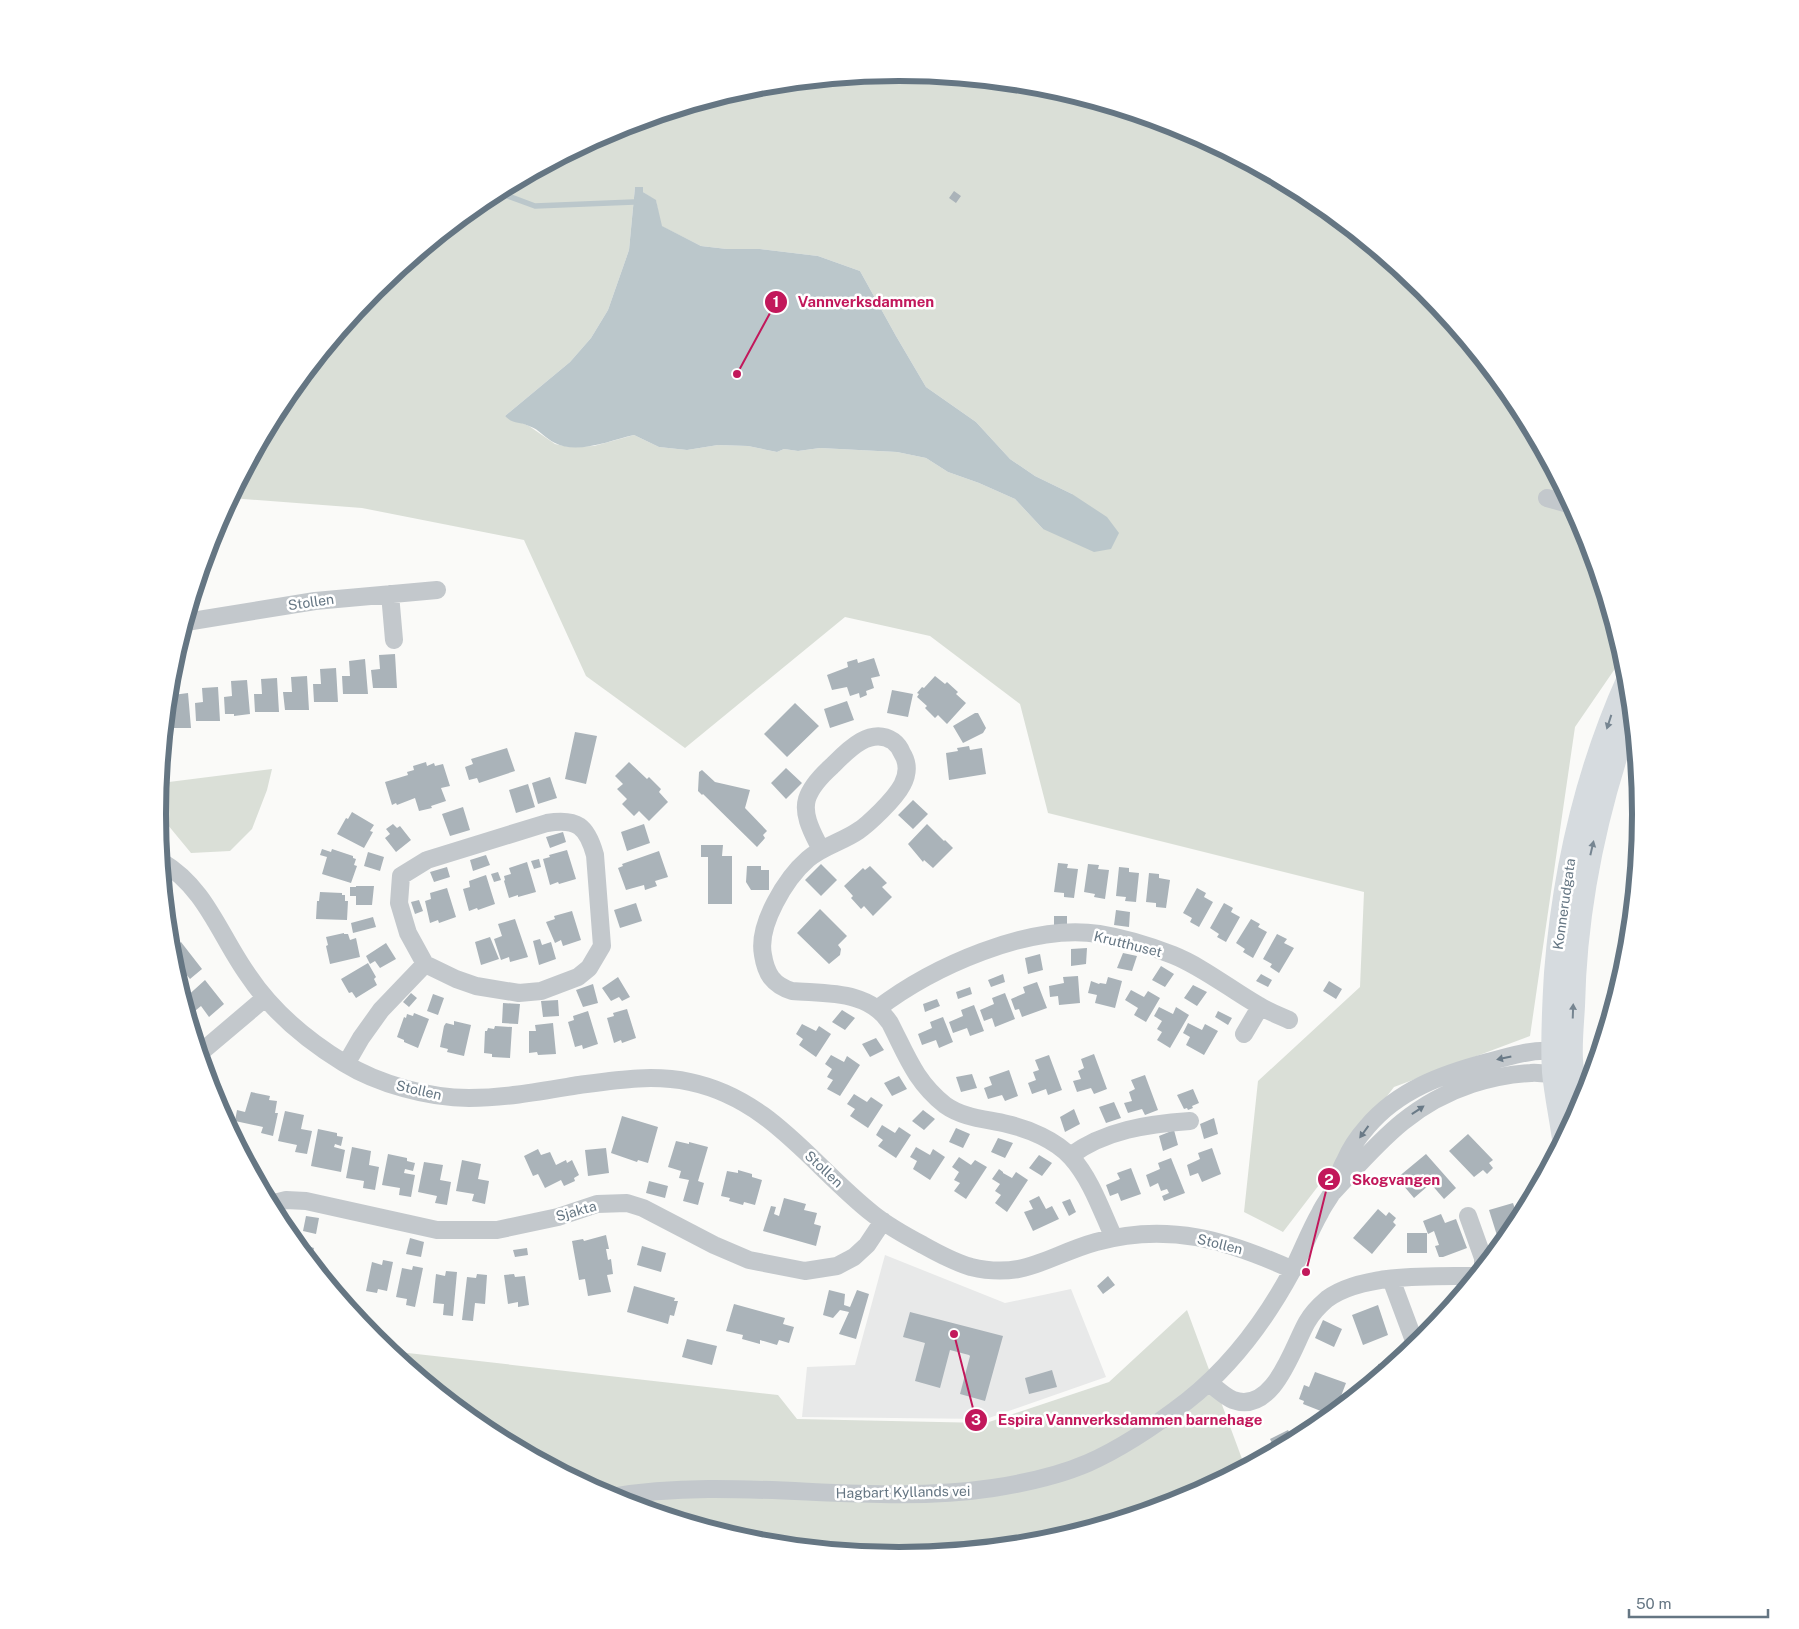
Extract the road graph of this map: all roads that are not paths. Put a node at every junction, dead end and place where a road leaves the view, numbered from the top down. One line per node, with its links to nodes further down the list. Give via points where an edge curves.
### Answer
1 (1547, 498): 2 (street)
2 (1563, 502)
3 (437, 590): 4 (street, Stollen)
4 (390, 594): 5 (street, Stollen, via 315,601); 6 (street)
5 (192, 621)
6 (394, 640)
7 (1622, 691): 18 (main road, Konnerudgata, one-way to 18, via 1593,770 1567,870 1553,1002)
8 (1627, 726): 18 (main road, Konnerudgata, one-way to 8, via 1582,896 1601,810)
9 (821, 850): 9 (street, via 860,830 895,797 908,768 906,758 894,742 883,736 863,740 849,748 812,787 806,801 807,813); 14 (street, via 793,876 768,918 762,938 765,967 768,975 783,988 851,996)
10 (169, 867): 12 (street, Stollen, via 202,898 235,956)
11 (425, 964): 11 (street, via 408,933 399,903 401,876 427,860 547,823 562,820 574,823 586,832 595,855 602,946 589,968 578,977 540,991 519,993 476,986); 19 (street, via 380,1010)
12 (266, 998): 17 (street); 19 (street, Stollen, via 312,1041)
13 (1260, 1007): 14 (street, Krutthuset, via 1174,956 1099,934 1073,933 1053,934 981,953 924,978); 15 (street, Krutthuset); 16 (street)
14 (878, 1009): 24 (street, via 885,1015 920,1081 946,1106 976,1118 1030,1131)
15 (1288, 1020)
16 (1244, 1034)
17 (205, 1049)
18 (1562, 1055): 20 (main road, Konnerudgata); 21 (main road, Konnerudgata); 25 (street, Hagbart Kyllands vei, one-way to 25, via 1534,1052 1502,1058 1434,1078 1408,1092 1366,1128 1345,1160)
19 (346, 1064): 28 (street, Stollen, via 400,1087 467,1098 507,1096 644,1078 689,1081 713,1088 735,1097 783,1130)
20 (1554, 1074): 23 (main road, Konnerudgata); 25 (street, Hagbart Kyllands vei, one-way to 20, via 1397,1125 1443,1095 1506,1076)
21 (1576, 1097)
22 (1190, 1121): 24 (street, via 1116,1132)
23 (1562, 1129)
24 (1070, 1156): 29 (street, via 1087,1181)
25 (1333, 1192): 31 (street, Hagbart Kyllands vei)
26 (277, 1202): 28 (street, Sjakta, via 306,1201 437,1230 497,1230 552,1219 597,1204 627,1203 749,1260 805,1271 837,1266 854,1257)
27 (1468, 1216): 30 (street)
28 (883, 1221): 29 (street, Stollen, via 945,1257 989,1271 1044,1263 1081,1247)
29 (1114, 1238): 31 (street, Stollen, via 1163,1233 1195,1237 1234,1246)
30 (1483, 1258)
31 (1293, 1270): 35 (street, Hagbart Kyllands vei, via 1244,1343)
32 (1469, 1276): 33 (street)
33 (1391, 1279): 34 (street); 35 (street, via 1360,1285 1328,1298 1308,1320 1279,1378 1260,1397 1249,1402 1231,1400)
34 (1413, 1338)
35 (1209, 1383): 36 (street, Hagbart Kyllands vei, via 1132,1440 1086,1463 1021,1483 929,1494 723,1489)
36 (625, 1494)

